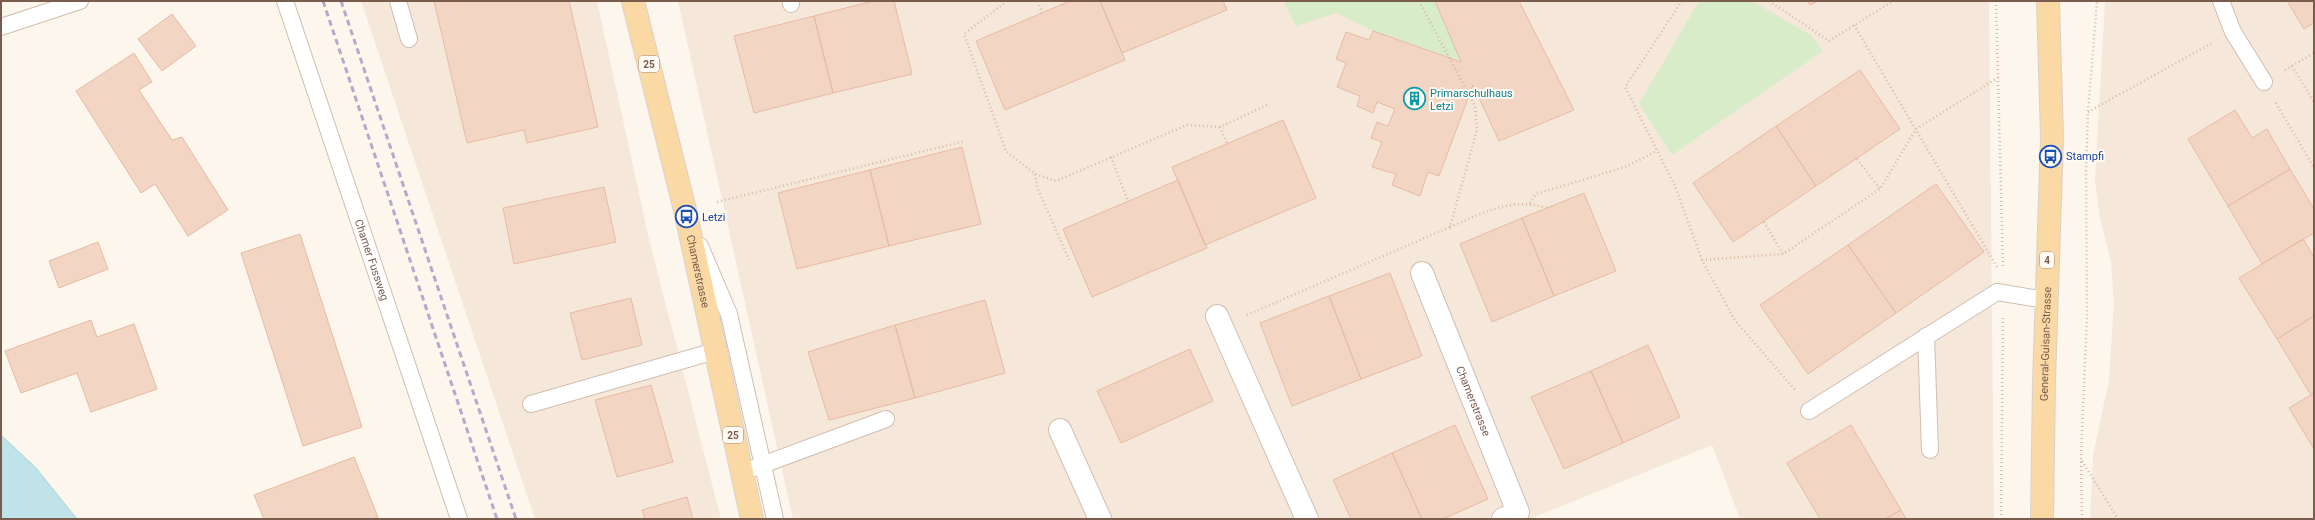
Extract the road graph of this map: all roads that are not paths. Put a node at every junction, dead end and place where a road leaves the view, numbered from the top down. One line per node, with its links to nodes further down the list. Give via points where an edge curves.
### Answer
1 (80, 1): 7 (lane)
2 (285, 1): 23 (lane, Chamer Fussweg)
3 (398, 1): 8 (lane)
4 (633, 1): 10 (main road, Chamerstrasse / 25)
5 (2048, 1): 12 (main road, General-Guisan-Strasse / 4, via 2052,137)
6 (2221, 1): 9 (lane, via 2233,32)
7 (1, 27)
8 (409, 39)
9 (2264, 82)
10 (685, 210): 15 (main road, Chamerstrasse / 25); 21 (lane, via 729,314)
11 (1422, 273): 28 (street, Chamerstrasse, via 1518,512)
12 (2046, 300): 14 (lane, via 1996,292); 29 (main road, General-Guisan-Strasse / 4)
13 (1220, 320): 27 (street)
14 (1926, 336): 17 (lane); 20 (lane)
15 (715, 351): 16 (lane); 22 (main road, Chamerstrasse / 25)
16 (531, 404)
17 (1808, 411)
18 (886, 419): 21 (lane)
19 (1060, 430): 26 (street)
20 (1930, 450)
21 (763, 465): 22 (lane); 25 (lane)
22 (741, 473): 24 (main road, Chamerstrasse / 25)
23 (459, 519)
24 (752, 519)
25 (775, 519)
26 (1100, 519)
27 (1307, 519)
28 (1503, 519)
29 (2042, 519)

